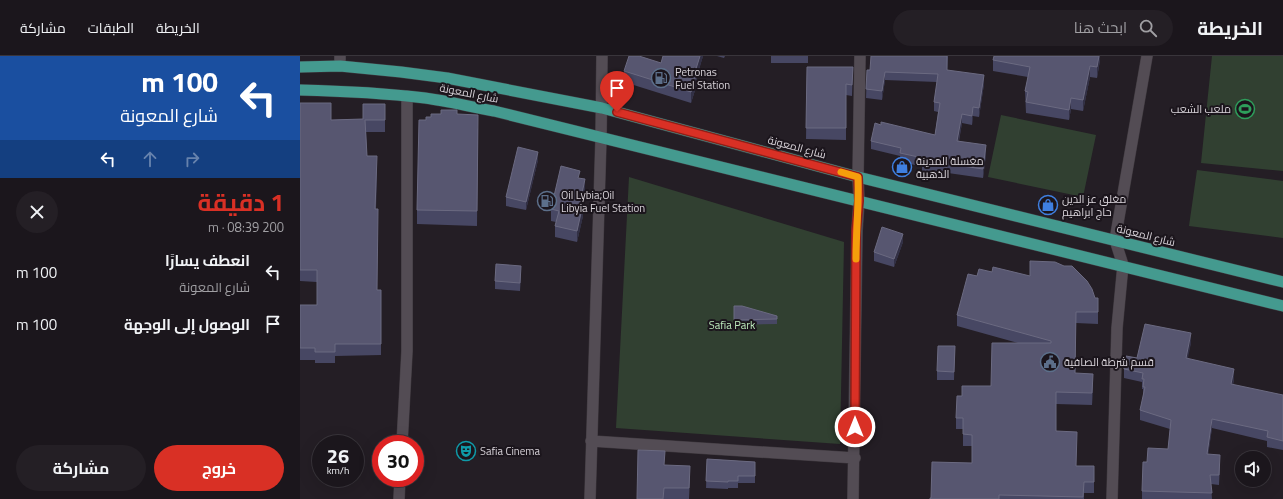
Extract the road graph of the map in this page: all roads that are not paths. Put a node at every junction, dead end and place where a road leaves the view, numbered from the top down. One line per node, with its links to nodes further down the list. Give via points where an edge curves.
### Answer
1 (602, 56): 8 (street)
2 (860, 56): 10 (street)
3 (1146, 56): 12 (street)
4 (340, 61): 5 (highway, شارع المعونة); 8 (highway, شارع المعونة, via 447,78)
5 (300, 67)
6 (300, 90): 7 (highway, شارع المعونة)
7 (407, 96): 9 (highway, شارع المعونة, via 494,111); 16 (street, via 407,351)
8 (602, 108): 9 (street); 10 (highway, شارع المعونة)
9 (602, 138): 11 (highway, شارع المعونة); 17 (street)
10 (858, 177): 11 (street); 12 (highway, شارع المعونة)
11 (859, 201): 13 (highway, شارع المعونة); 18 (street, via 856,231)
12 (1115, 240): 13 (street); 14 (highway, شارع المعونة)
13 (1123, 266): 15 (highway, شارع المعونة); 23 (street, via 1117,328)
14 (1283, 282)
15 (1283, 306)
16 (402, 435)
17 (592, 441): 18 (street); 21 (street)
18 (855, 458): 22 (street)
19 (400, 487): 20 (street)
20 (399, 499)
21 (590, 499)
22 (854, 499)
23 (1112, 499)

